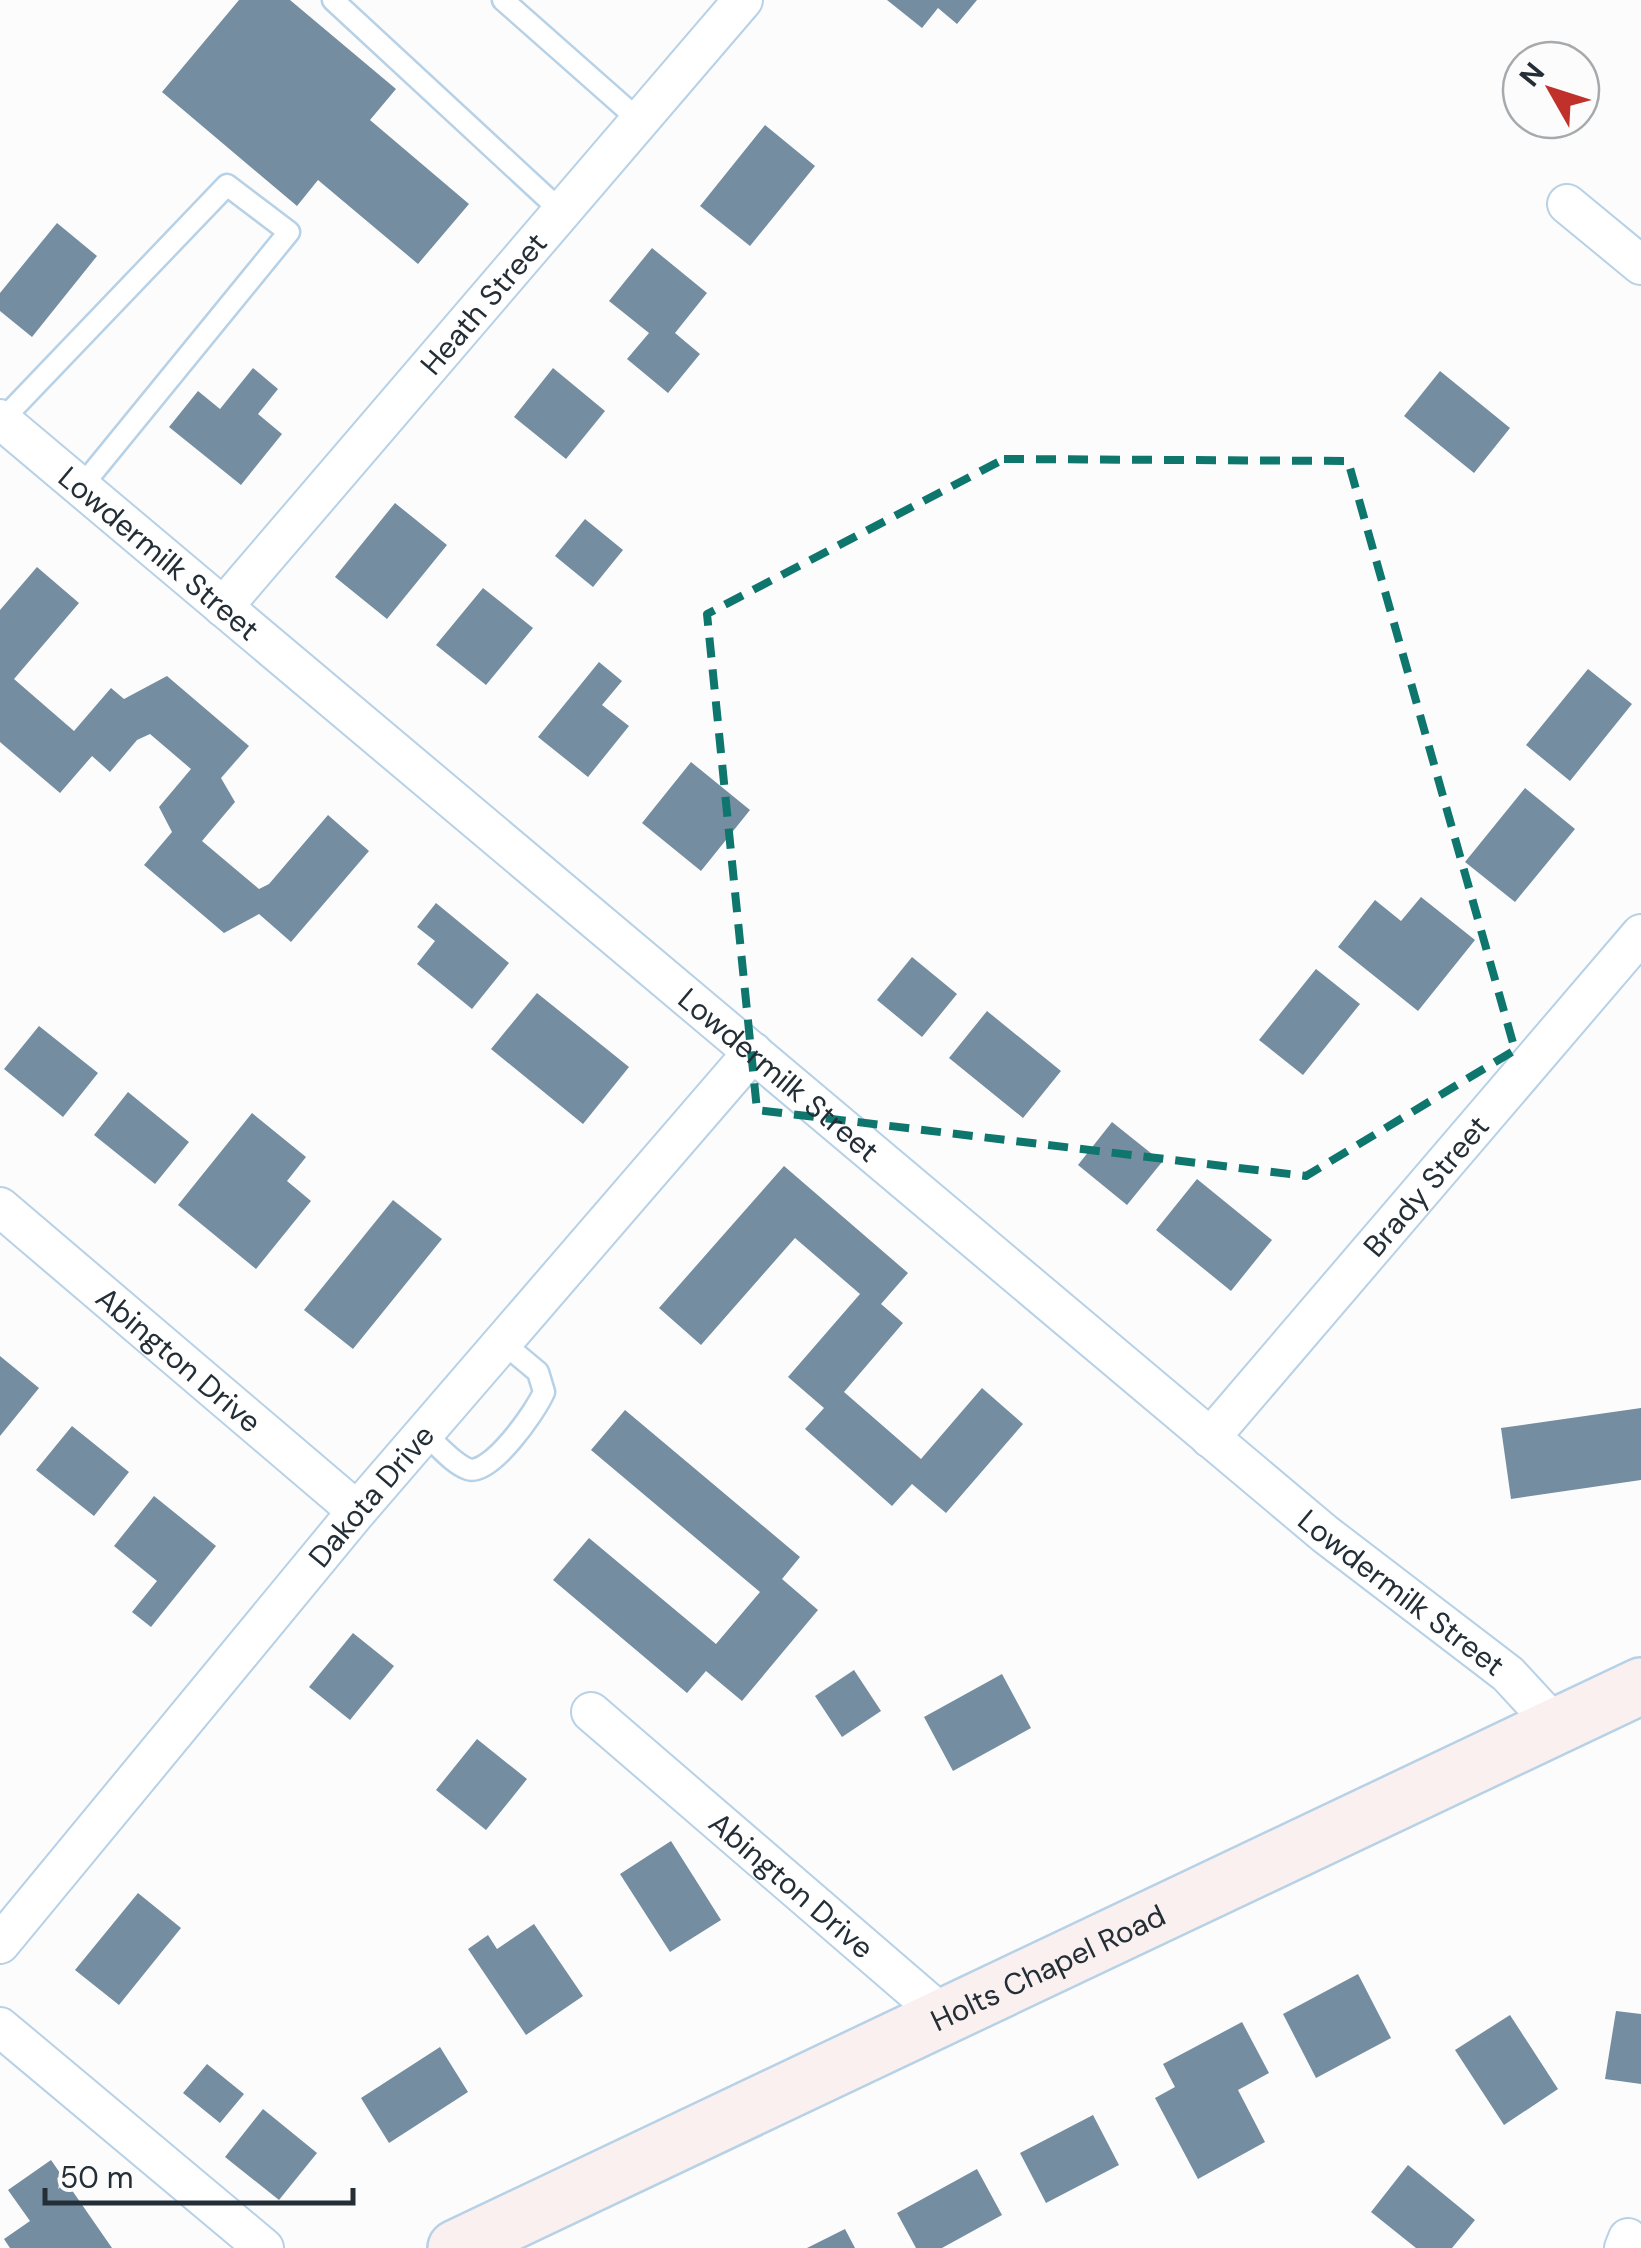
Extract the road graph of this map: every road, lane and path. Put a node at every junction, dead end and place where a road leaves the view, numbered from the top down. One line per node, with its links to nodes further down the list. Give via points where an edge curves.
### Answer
1 (334, 0): 6 (lane)
2 (503, 0): 4 (lane)
3 (744, 0): 4 (street, Heath Street)
4 (640, 121): 6 (street, Heath Street)
5 (1568, 204): 7 (street)
6 (561, 211): 10 (street, Heath Street)
7 (1641, 264)
8 (1, 420): 9 (street, Lowdermilk Street); 9 (lane, via 227,184 289,232)
9 (81, 486): 10 (street, Lowdermilk Street)
10 (223, 606): 12 (street, Lowdermilk Street)
11 (1641, 934): 16 (street, Brady Street)
12 (753, 1052): 14 (street, Dakota Drive); 16 (street, Lowdermilk Street)
13 (0, 1207): 17 (street, Abington Drive)
14 (502, 1342): 15 (street, Dakota Drive); 15 (lane, via 538,1372 544,1392 488,1466 465,1469)
15 (424, 1434): 17 (street, Dakota Drive)
16 (1210, 1438): 20 (street, Lowdermilk Street, via 1508,1674)
17 (358, 1510): 21 (street, Dakota Drive)
18 (1641, 1686): 20 (street, Holts Chapel Road)
19 (592, 1712): 22 (street, Abington Drive)
20 (1557, 1727): 22 (street, Holts Chapel Road)
21 (0, 1944)
22 (945, 2016): 25 (street, Holts Chapel Road)
23 (0, 2027): 24 (street)
24 (264, 2248)
25 (456, 2248)

